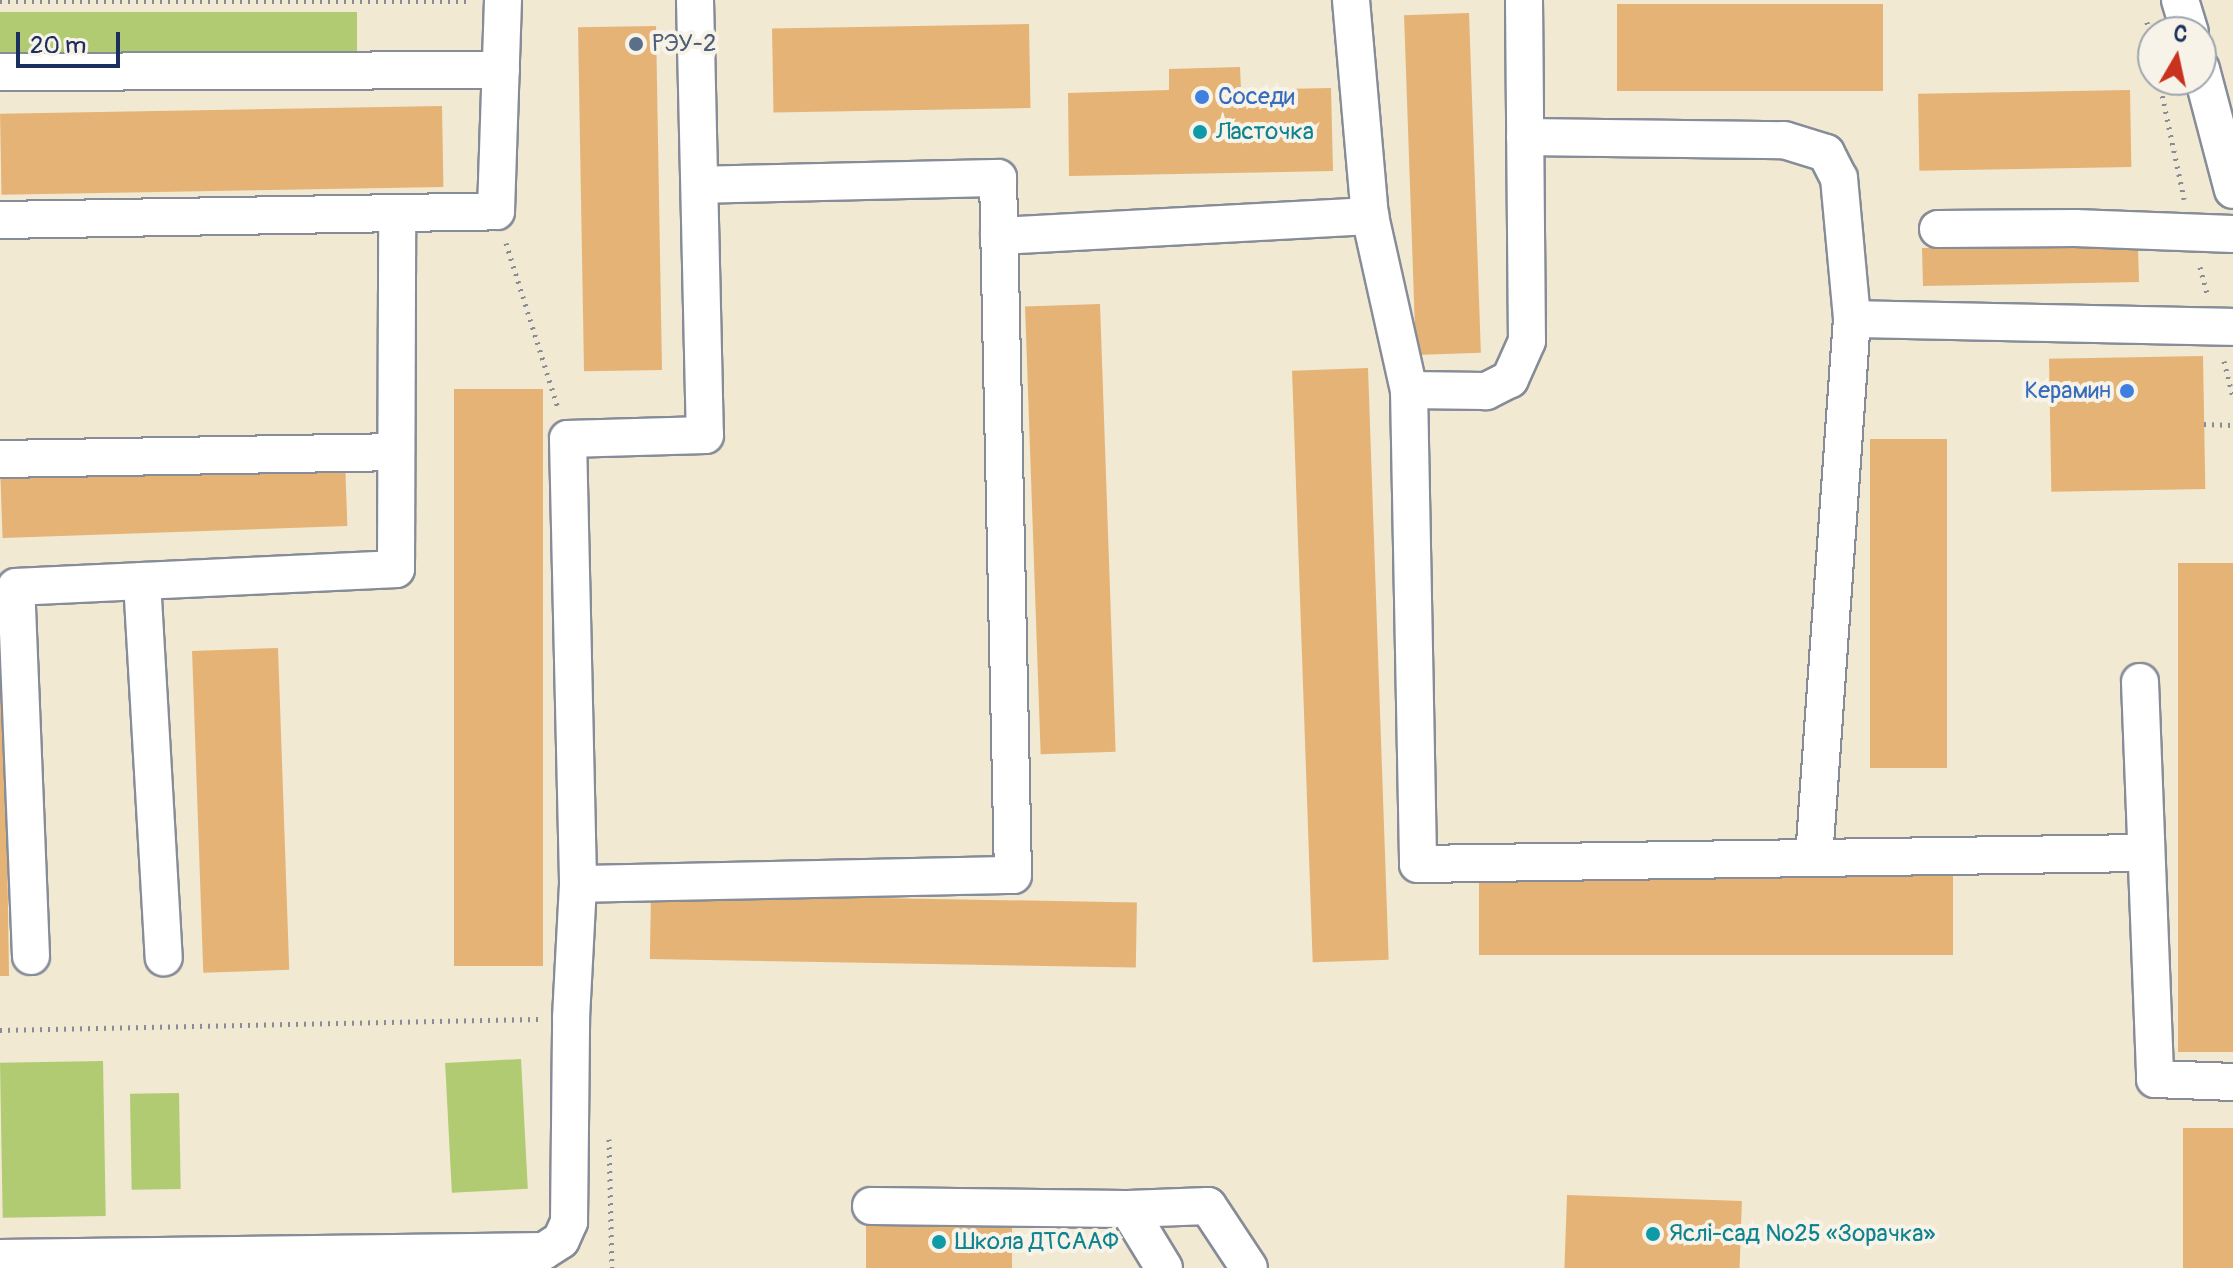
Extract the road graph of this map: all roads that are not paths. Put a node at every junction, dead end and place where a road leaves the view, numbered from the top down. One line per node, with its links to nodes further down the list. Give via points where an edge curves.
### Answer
1 (503, 0): 5 (street)
2 (695, 0): 9 (street)
3 (1351, 0): 12 (street)
4 (1524, 0): 8 (street)
5 (501, 70): 6 (street); 11 (street, via 496,211)
6 (0, 72)
7 (2208, 96): 10 (street)
8 (1525, 137): 17 (street, via 1784,140 1826,153 1839,178); 19 (street, via 1527,341 1510,379 1486,391)
9 (700, 185): 16 (street, via 998,178); 26 (street, via 705,435 568,439)
10 (2233, 190)
11 (397, 213): 13 (street); 20 (street)
12 (1370, 216): 16 (street); 19 (street)
13 (0, 220)
14 (1938, 229): 15 (street)
15 (2233, 234)
16 (999, 236): 26 (street, via 1013,875)
17 (1852, 319): 18 (street); 25 (street)
18 (2233, 327)
19 (1409, 390): 25 (street, via 1418,864)
20 (396, 452): 21 (street); 22 (street, via 396,569)
21 (0, 459)
22 (142, 581): 27 (street, via 16,587); 28 (street)
23 (2140, 682): 24 (street)
24 (2146, 853): 25 (street); 29 (street, via 2155,1079)
25 (1814, 858)
26 (578, 884): 32 (street, via 569,1222 561,1240 544,1251)
27 (31, 956)
28 (164, 957)
29 (2233, 1082)
30 (871, 1206): 31 (street)
31 (1128, 1209): 33 (street); 34 (street, via 1208,1206)
32 (0, 1258)
33 (1164, 1268)
34 (1249, 1268)

